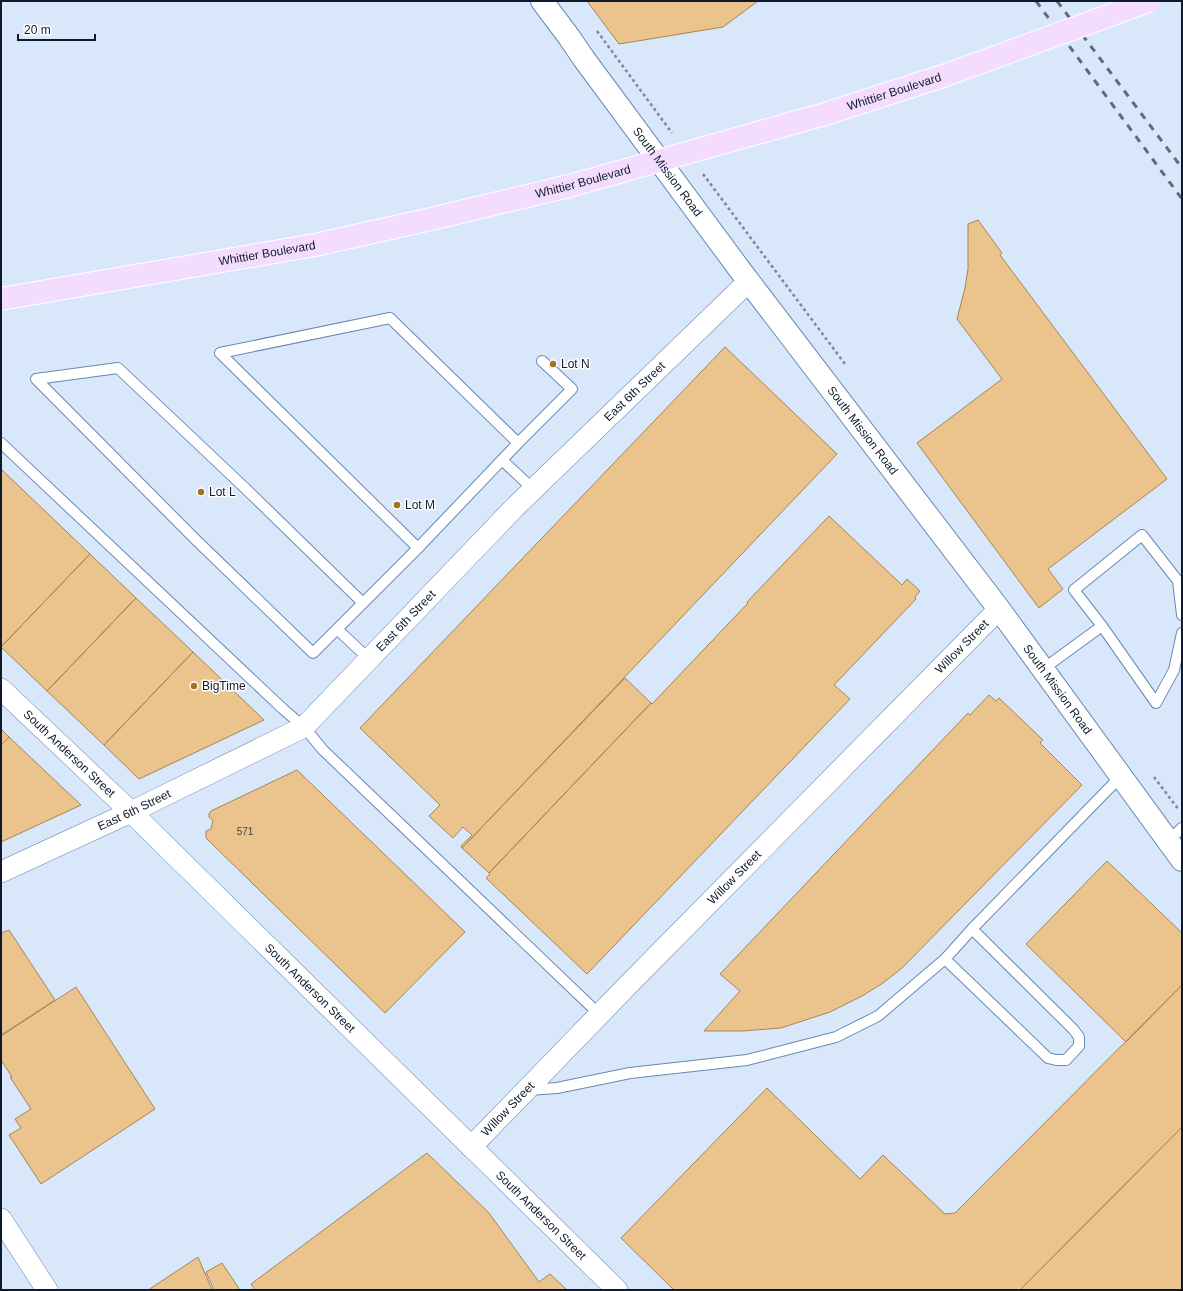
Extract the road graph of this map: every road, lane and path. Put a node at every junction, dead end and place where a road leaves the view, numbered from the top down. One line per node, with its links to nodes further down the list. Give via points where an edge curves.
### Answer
1 (542, 1): 3 (street, South Mission Road)
2 (1149, 1): 4 (main road, Whittier Boulevard, bridge, via 938,78 818,116 569,186 315,245)
3 (749, 281): 9 (street, East 6th Street); 12 (street, South Mission Road)
4 (1, 299)
5 (542, 361): 7 (lane, via 572,389)
6 (1, 443): 20 (lane)
7 (518, 443): 8 (lane); 10 (lane, via 390,318 220,353)
8 (502, 460): 9 (lane); 10 (lane)
9 (534, 490): 17 (street, East 6th Street)
10 (418, 548): 11 (lane)
11 (363, 602): 15 (lane); 15 (lane, via 118,368 36,379 313,653)
12 (999, 609): 18 (street, South Mission Road); 28 (street, Willow Street)
13 (1182, 615): 14 (lane, via 1178,581 1142,535 1074,590)
14 (1102, 626): 16 (lane, via 1156,703 1174,670); 18 (lane)
15 (337, 629): 17 (lane)
16 (1182, 633)
17 (370, 660): 20 (street, East 6th Street)
18 (1043, 669): 21 (street, South Mission Road)
19 (1, 689): 22 (street, South Anderson Street)
20 (304, 727): 22 (street, East 6th Street); 28 (lane, via 323,750)
21 (1121, 776): 23 (street, South Mission Road); 26 (lane)
22 (131, 812): 25 (street, East 6th Street); 30 (street, South Anderson Street)
23 (1175, 835): 24 (street, South Mission Road)
24 (1182, 860)
25 (1, 872)
26 (972, 929): 27 (lane); 27 (lane, via 1073,1029 1079,1037 1079,1046 1066,1060 1048,1058)
27 (945, 959): 29 (lane, via 878,1016 836,1037 747,1060 630,1073 557,1088)
28 (599, 1014): 29 (street, Willow Street)
29 (526, 1090): 30 (street, Willow Street)
30 (470, 1147): 33 (street, South Anderson Street)
31 (1, 1219): 32 (street)
32 (47, 1290)
33 (617, 1290)

